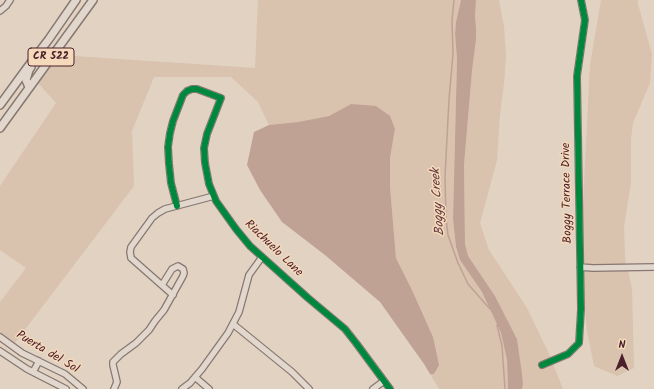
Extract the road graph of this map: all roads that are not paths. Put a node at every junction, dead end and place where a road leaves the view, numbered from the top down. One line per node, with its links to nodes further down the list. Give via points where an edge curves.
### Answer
1 (10, 0): 5 (street)
2 (76, 0): 6 (main road, CR 522)
3 (93, 0): 7 (main road, CR 522)
4 (581, 0): 13 (street, Boggy Terrace Drive, via 585,20 578,76)
5 (0, 10)
6 (48, 39): 7 (main road, via 28,70 26,80); 8 (main road, CR 522)
7 (29, 87): 9 (main road, CR 522)
8 (0, 105)
9 (0, 128)
10 (214, 196): 11 (street); 11 (street, Riachuelo Lane, via 209,184 204,148 221,98 192,89 183,95 173,121 168,147 171,183); 12 (street, Riachuelo Lane, via 236,229)
11 (177, 206): 15 (street, via 165,209 152,218 130,252 131,258)
12 (262, 257): 17 (street, via 249,275); 24 (street, Riachuelo Lane, via 344,329)
13 (580, 267): 14 (street); 21 (street, Boggy Terrace Drive, via 579,344 568,354)
14 (654, 267)
15 (162, 285): 16 (street); 16 (street, via 172,269 178,266 183,269 183,276)
16 (173, 295): 27 (street, via 149,330 113,362 117,382)
17 (233, 324): 23 (street); 30 (street)
18 (0, 337): 20 (street, Puerta del Sol)
19 (0, 350): 22 (street, Puerta del Sol)
20 (38, 361): 22 (street); 26 (street, Puerta del Sol, via 65,374)
21 (542, 365)
22 (33, 372): 25 (street, Puerta del Sol)
23 (195, 377): 28 (street); 29 (street)
24 (384, 381): 31 (street); 32 (street, Riachuelo Lane)
25 (66, 389)
26 (83, 389)
27 (114, 389)
28 (182, 389)
29 (209, 389)
30 (309, 389)
31 (373, 389)
32 (390, 389)

